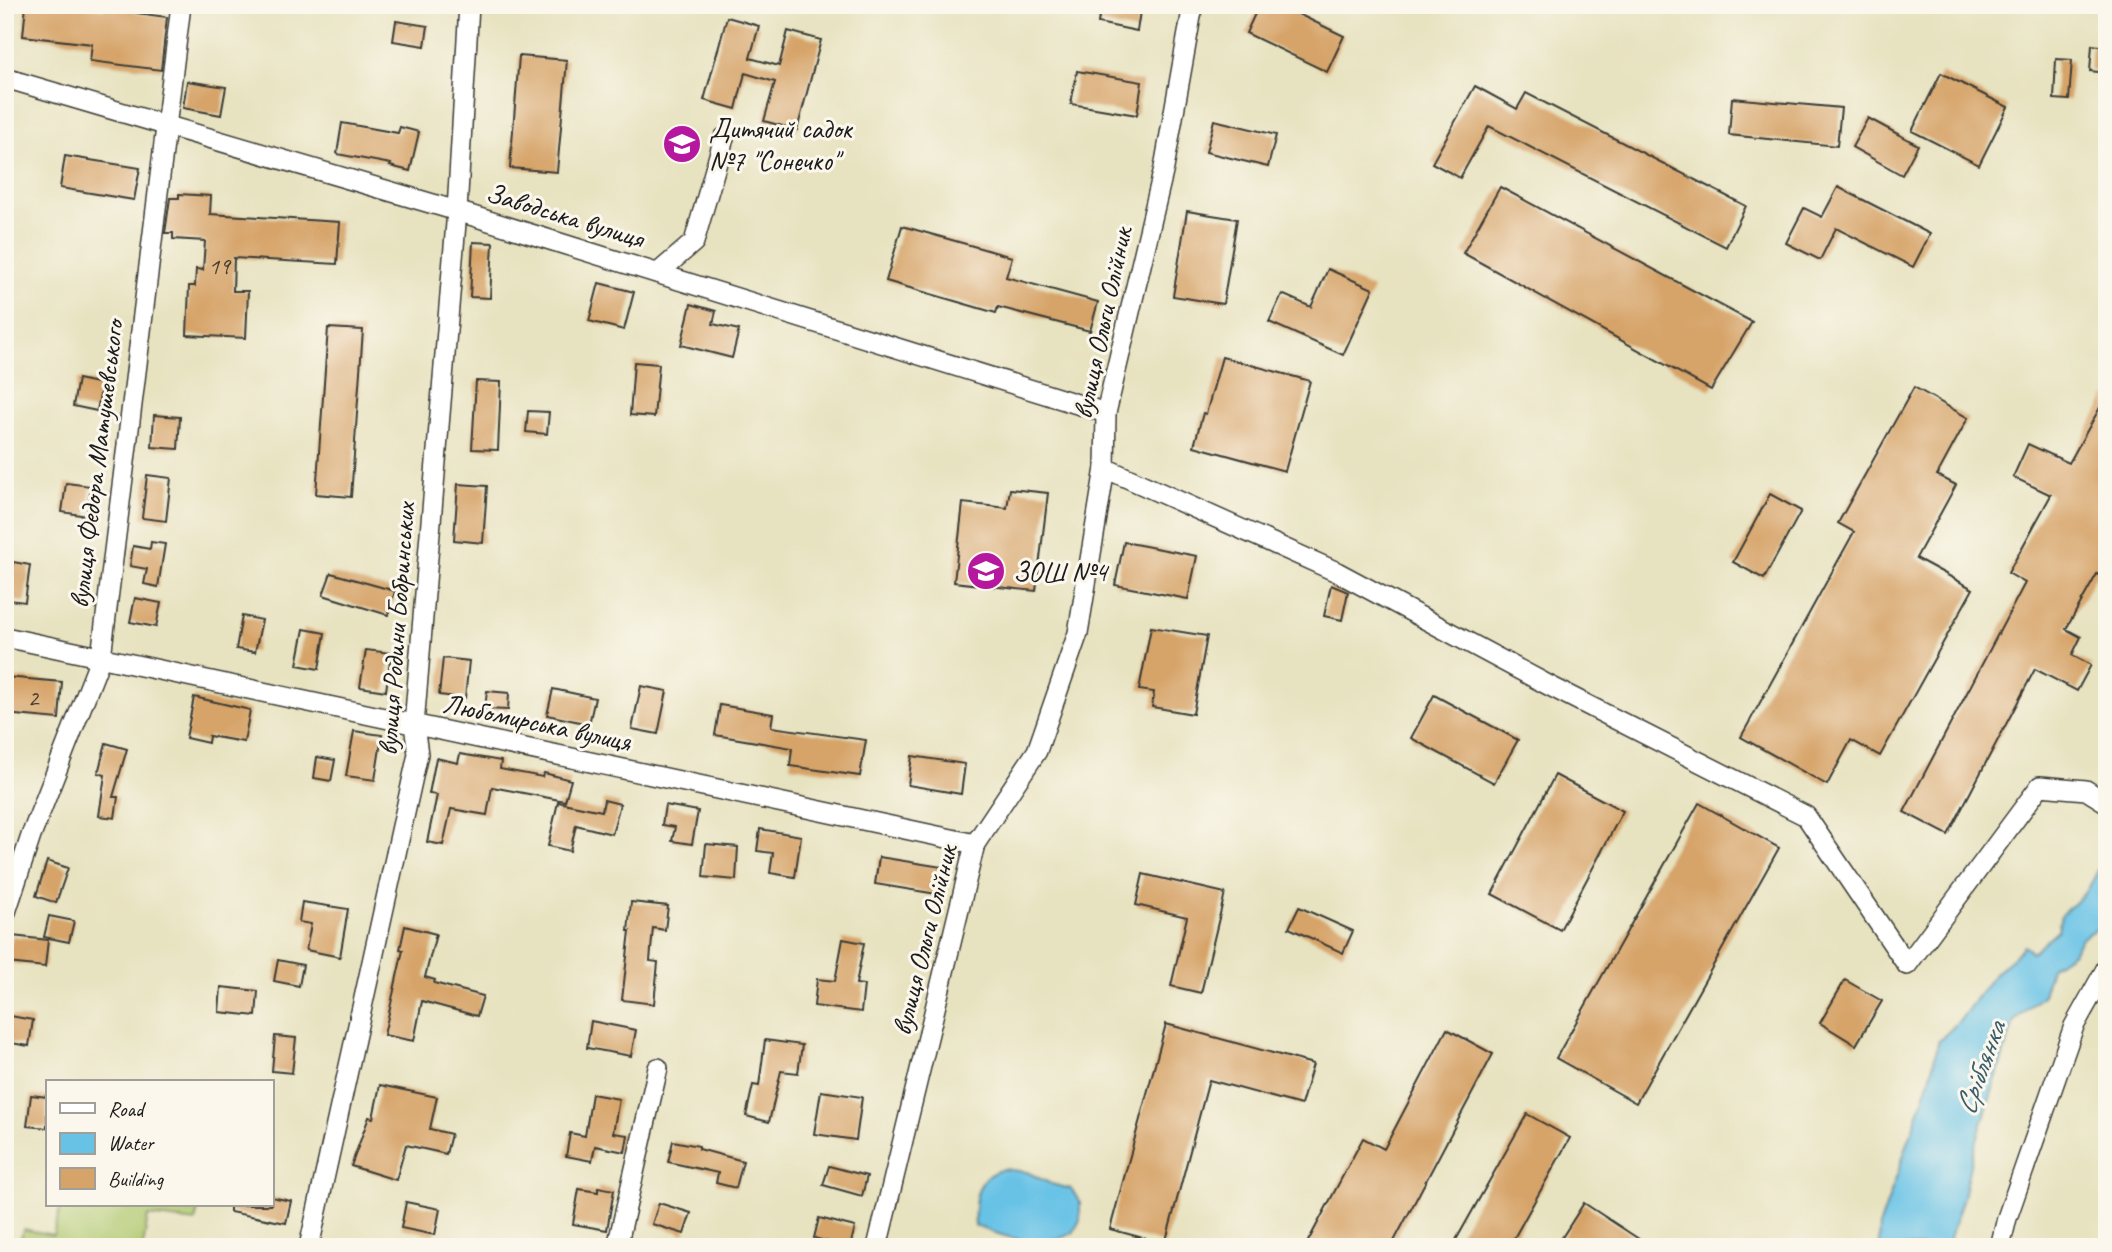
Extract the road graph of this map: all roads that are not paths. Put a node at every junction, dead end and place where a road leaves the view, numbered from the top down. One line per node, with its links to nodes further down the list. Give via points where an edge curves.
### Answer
1 (181, 5): 5 (street, вулиця Федора Матушевського)
2 (469, 5): 7 (street, вулиця Родини Бобринських)
3 (1193, 5): 9 (street, вулиця Ольги Олійник, via 1164,168)
4 (5, 78): 5 (street, Заводська вулиця)
5 (164, 125): 7 (street, Заводська вулиця); 12 (street, вулиця Федора Матушевського)
6 (724, 138): 8 (street, via 694,242)
7 (457, 211): 8 (street, Заводська вулиця); 13 (street, вулиця Родини Бобринських)
8 (658, 273): 9 (street, Заводська вулиця)
9 (1106, 413): 10 (street, вулиця Ольги Олійник)
10 (1105, 468): 14 (street, via 1337,572 1806,816 1907,965 2040,786 2086,790); 15 (street, вулиця Ольги Олійник, via 1078,633 1037,751)
11 (5, 638): 12 (street, Любомирська вулиця)
12 (101, 657): 13 (street, Любомирська вулиця); 16 (street, вулиця Федора Матушевського)
13 (414, 724): 15 (street, Любомирська вулиця); 19 (street, вулиця Родини Бобринських, via 418,754)
14 (2103, 801)
15 (975, 844): 21 (street, вулиця Ольги Олійник)
16 (5, 915)
17 (2107, 967): 22 (street, via 2074,1026)
18 (658, 1068): 20 (street)
19 (309, 1247)
20 (617, 1247)
21 (877, 1247)
22 (2000, 1247)

